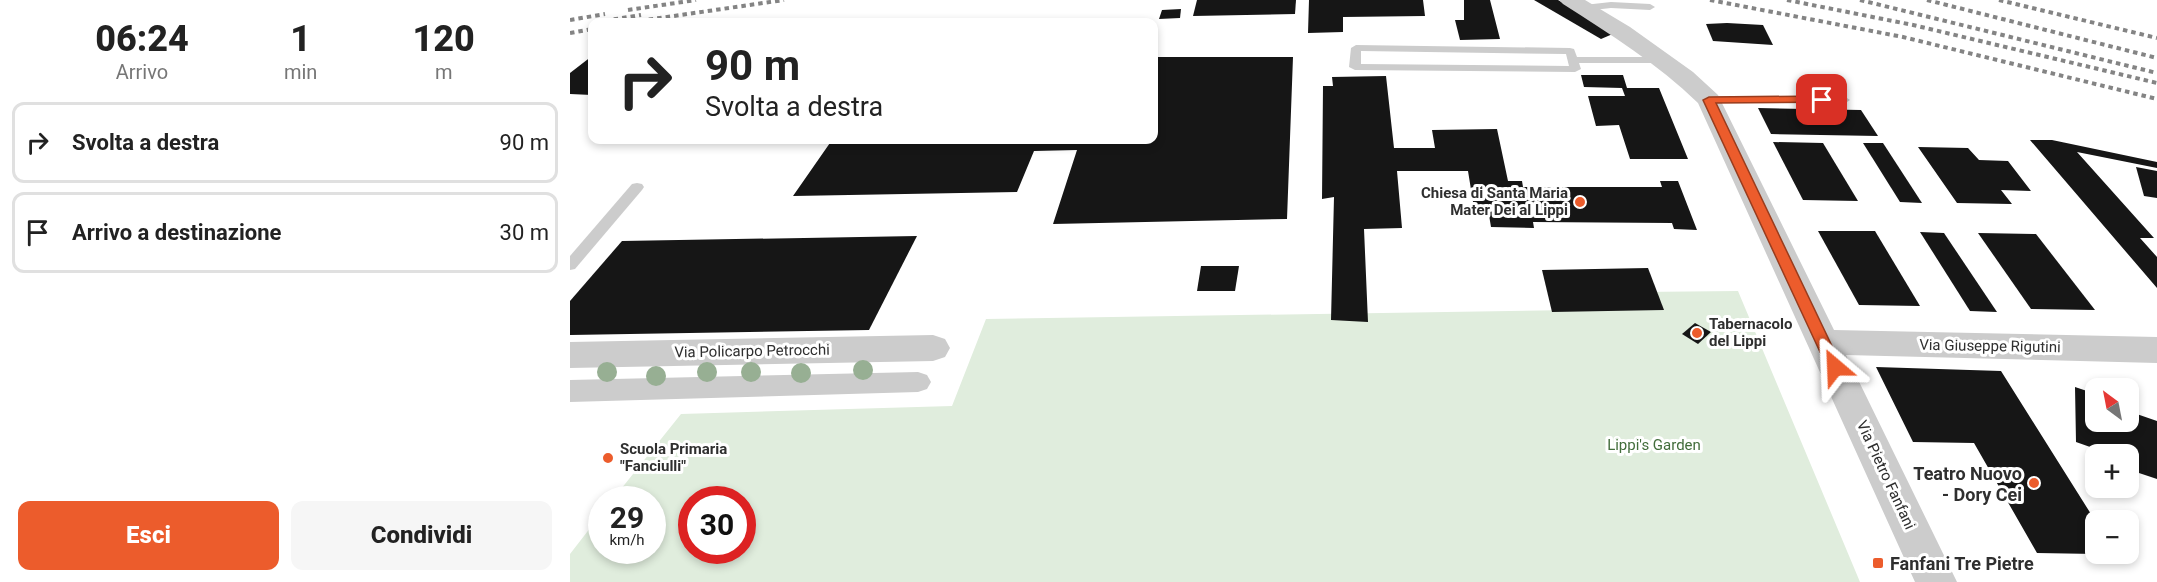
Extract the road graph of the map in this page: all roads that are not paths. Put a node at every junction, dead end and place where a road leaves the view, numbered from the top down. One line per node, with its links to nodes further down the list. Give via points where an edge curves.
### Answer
1 (1577, 4): 2 (lane); 4 (street, Via Pietro Fanfani)
2 (1650, 7)
3 (1573, 60): 3 (lane, via 1570,51 1356,48 1355,66 1575,69); 4 (lane)
4 (1661, 60): 5 (street, Via Pietro Fanfani, via 1696,85)
5 (1709, 100): 6 (lane); 9 (street, Via Pietro Fanfani)
6 (1845, 100)
7 (637, 187): 8 (lane)
8 (570, 265)
9 (1822, 342): 11 (street, Via Giuseppe Rigutini); 15 (street, Via Pietro Fanfani)
10 (933, 348): 12 (street, Via Policarpo Petrocchi)
11 (2157, 350)
12 (570, 355)
13 (918, 382): 14 (street)
14 (570, 391)
15 (1936, 582)

